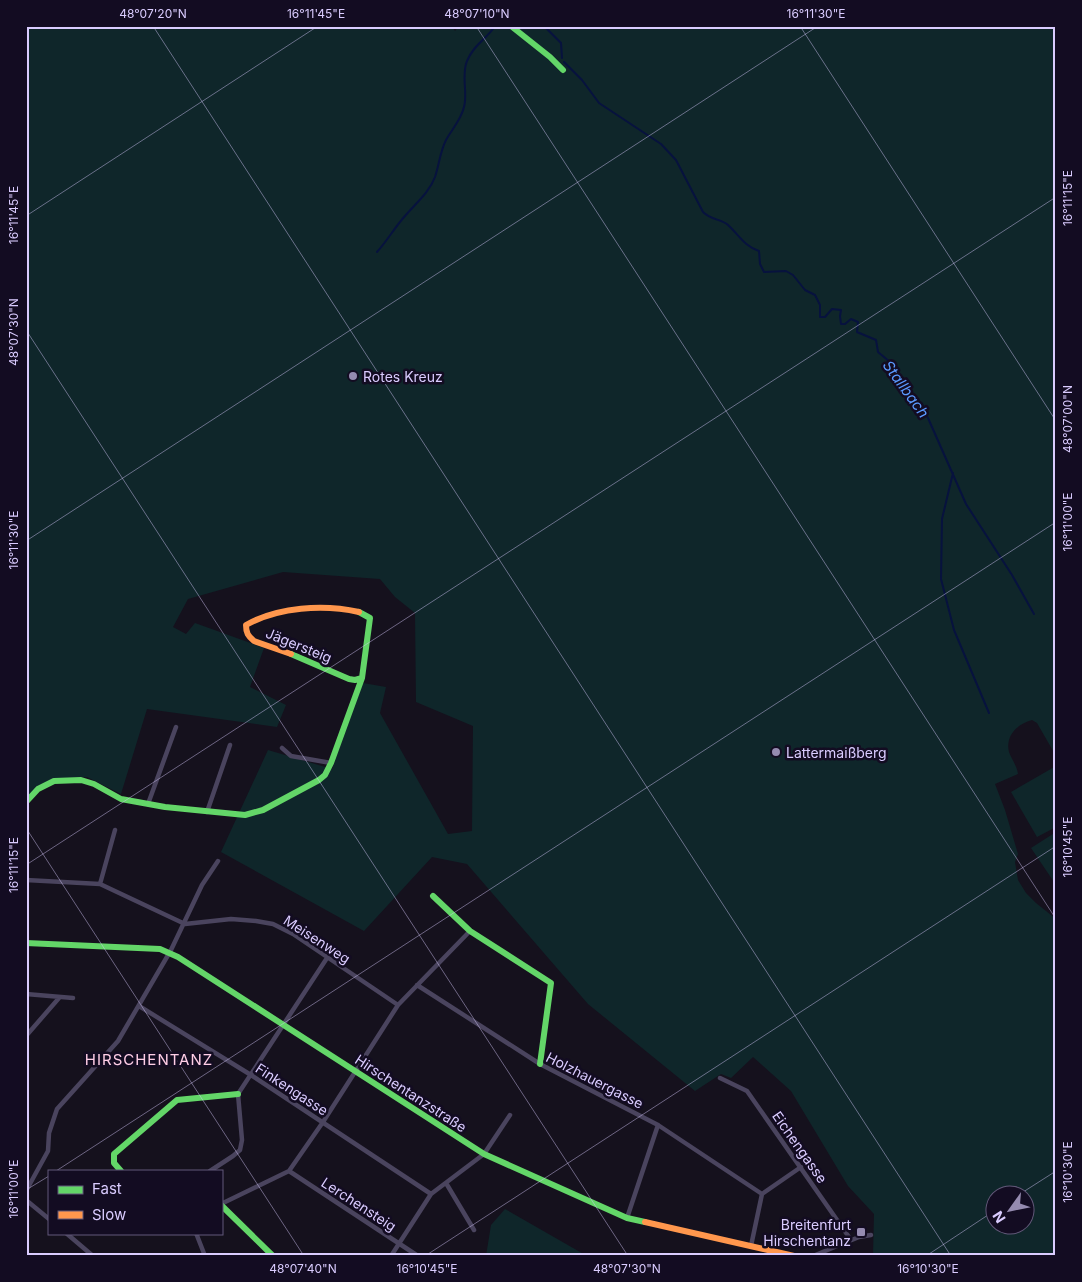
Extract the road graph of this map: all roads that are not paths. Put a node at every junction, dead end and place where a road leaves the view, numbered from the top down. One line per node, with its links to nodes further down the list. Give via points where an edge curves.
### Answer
1 (511, 26): 2 (street, via 552,57)
2 (563, 70)
3 (362, 678): 3 (street, Jägersteig, via 349,679 254,641 245,628 251,621 268,614 317,608 360,612 370,618); 7 (street)
4 (176, 727): 9 (street)
5 (230, 745): 10 (street)
6 (282, 748): 7 (street, via 291,756)
7 (331, 763): 10 (street, via 319,780 262,810 244,815)
8 (26, 802): 9 (street, via 38,789 54,781 81,780 121,799)
9 (148, 804): 10 (street)
10 (207, 812)
11 (115, 830): 14 (street)
12 (218, 861): 16 (street, via 202,885)
13 (26, 880): 14 (street)
14 (100, 884): 16 (street)
15 (433, 896): 17 (street)
16 (185, 924): 19 (street); 20 (street, Meisenweg, via 231,919 266,922 293,934)
17 (470, 931): 21 (street); 29 (street, via 551,983)
18 (26, 943): 19 (street, Hirschentanzstraße, via 160,949)
19 (169, 953): 26 (street); 27 (street, Hirschentanzstraße)
20 (328, 958): 25 (street, Meisenweg); 27 (street)
21 (417, 985): 25 (street); 29 (street, Holzhauergasse)
22 (26, 994): 23 (street)
23 (59, 998): 24 (street); 28 (street)
24 (74, 998)
25 (398, 1005): 30 (street)
26 (139, 1006): 31 (street, Finkengasse); 43 (street, via 118,1041 57,1109 49,1133 48,1151)
27 (283, 1025): 30 (street, Hirschentanzstraße); 31 (street)
28 (26, 1036)
29 (540, 1064): 36 (street, Holzhauergasse)
30 (355, 1072): 35 (street); 37 (street, Hirschentanzstraße)
31 (251, 1075): 33 (street); 35 (street, Finkengasse)
32 (720, 1078): 38 (street, Eichengasse, via 747,1091)
33 (238, 1094): 39 (street, via 177,1100 114,1154 114,1163); 40 (street, via 240,1150)
34 (510, 1115): 37 (street)
35 (323, 1122): 41 (street); 44 (street, Finkengasse)
36 (658, 1125): 45 (street, Holzhauergasse); 50 (street)
37 (484, 1154): 42 (street); 50 (street, Hirschentanzstraße)
38 (801, 1167): 45 (street); 55 (street, Eichengasse)
39 (120, 1170)
40 (212, 1170)
41 (289, 1171): 47 (street); 56 (street, Lerchensteig)
42 (446, 1183): 44 (street); 51 (street)
43 (26, 1191)
44 (431, 1194): 56 (street)
45 (762, 1194): 57 (street)
46 (26, 1200): 49 (street)
47 (222, 1204)
48 (222, 1206): 60 (street)
49 (48, 1218)
50 (628, 1218): 57 (street, Hirschentanzstraße)
51 (474, 1230)
52 (67, 1234): 58 (street)
53 (196, 1234): 59 (street)
54 (871, 1235): 55 (street)
55 (851, 1240): 64 (street)
56 (399, 1244): 61 (street); 62 (street, Lerchensteig)
57 (751, 1246): 63 (street, Hirschentanzstraße)
58 (93, 1256)
59 (205, 1256)
60 (273, 1256)
61 (391, 1256)
62 (418, 1256)
63 (794, 1256)
64 (813, 1256)

